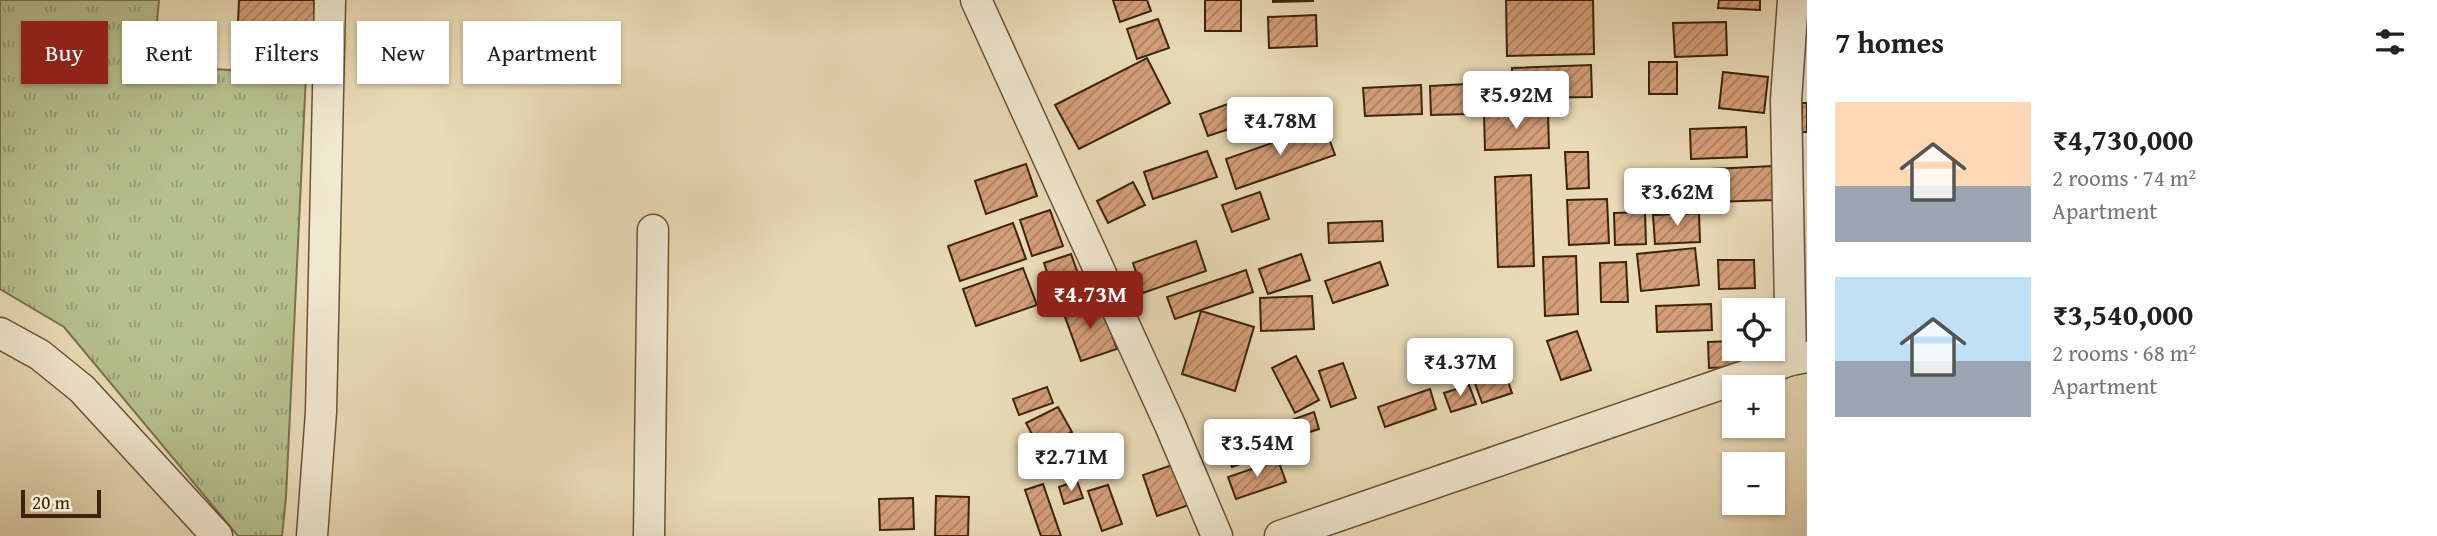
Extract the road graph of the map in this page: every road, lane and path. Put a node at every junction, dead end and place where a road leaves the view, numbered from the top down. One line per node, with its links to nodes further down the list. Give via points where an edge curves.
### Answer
1 (330, 0): 7 (street)
2 (976, 0): 12 (street)
3 (1793, 0): 6 (street, via 1786,100)
4 (653, 230): 11 (street)
5 (0, 333): 8 (street, via 40,355 82,389)
6 (1799, 359): 13 (street)
7 (315, 500): 9 (street); 10 (street)
8 (217, 536)
9 (296, 536)
10 (312, 536)
11 (649, 536)
12 (1217, 536)
13 (1280, 536)

